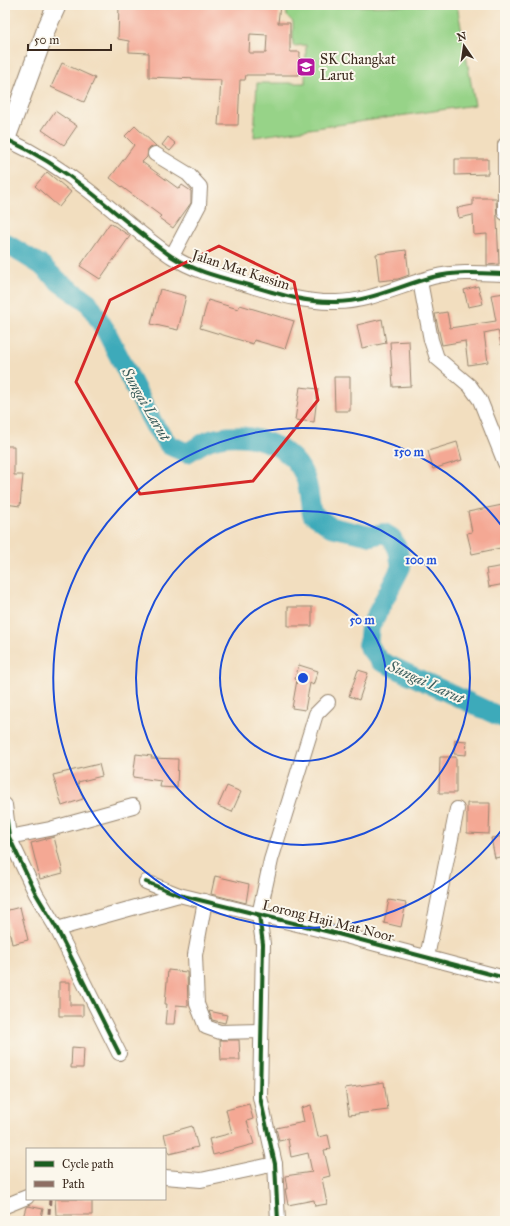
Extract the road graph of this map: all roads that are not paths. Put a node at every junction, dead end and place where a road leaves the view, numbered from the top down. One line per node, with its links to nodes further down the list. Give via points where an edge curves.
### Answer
1 (51, 5): 3 (main road)
2 (57, 5): 3 (main road)
3 (47, 27): 4 (main road)
4 (6, 140): 8 (street, Jalan Mat Kassim, via 87,189)
5 (505, 145): 7 (street)
6 (155, 154): 8 (street, via 188,174 200,187 198,205)
7 (505, 213)
8 (172, 256): 10 (street, Jalan Mat Kassim, via 201,271 290,297 317,302 357,300)
9 (505, 274): 10 (street, Jalan Mat Kassim, via 468,272)
10 (420, 281): 11 (street, via 437,358 470,386 480,400)
11 (505, 463)
12 (328, 702): 20 (street, via 316,714 271,860)
13 (5, 805): 16 (street)
14 (133, 806): 16 (street, via 50,829)
15 (457, 809): 22 (street)
16 (9, 837): 21 (street, via 36,894)
17 (146, 882): 18 (street, Lorong Haji Mat Noor)
18 (179, 895): 19 (street, Lorong Haji Mat Noor); 21 (street)
19 (205, 901): 20 (street, Lorong Haji Mat Noor); 24 (street, via 195,955 197,1004 206,1027 220,1032)
20 (259, 915): 22 (street, Lorong Haji Mat Noor); 24 (street, via 263,944)
21 (57, 929): 25 (street)
22 (427, 957): 23 (street, Lorong Haji Mat Noor)
23 (505, 978)
24 (260, 1031): 26 (street, via 260,1097)
25 (118, 1053)
26 (275, 1164): 27 (street, via 201,1180); 30 (street)
27 (166, 1177)
28 (26, 1197): 29 (street)
29 (5, 1206)
30 (278, 1221)

